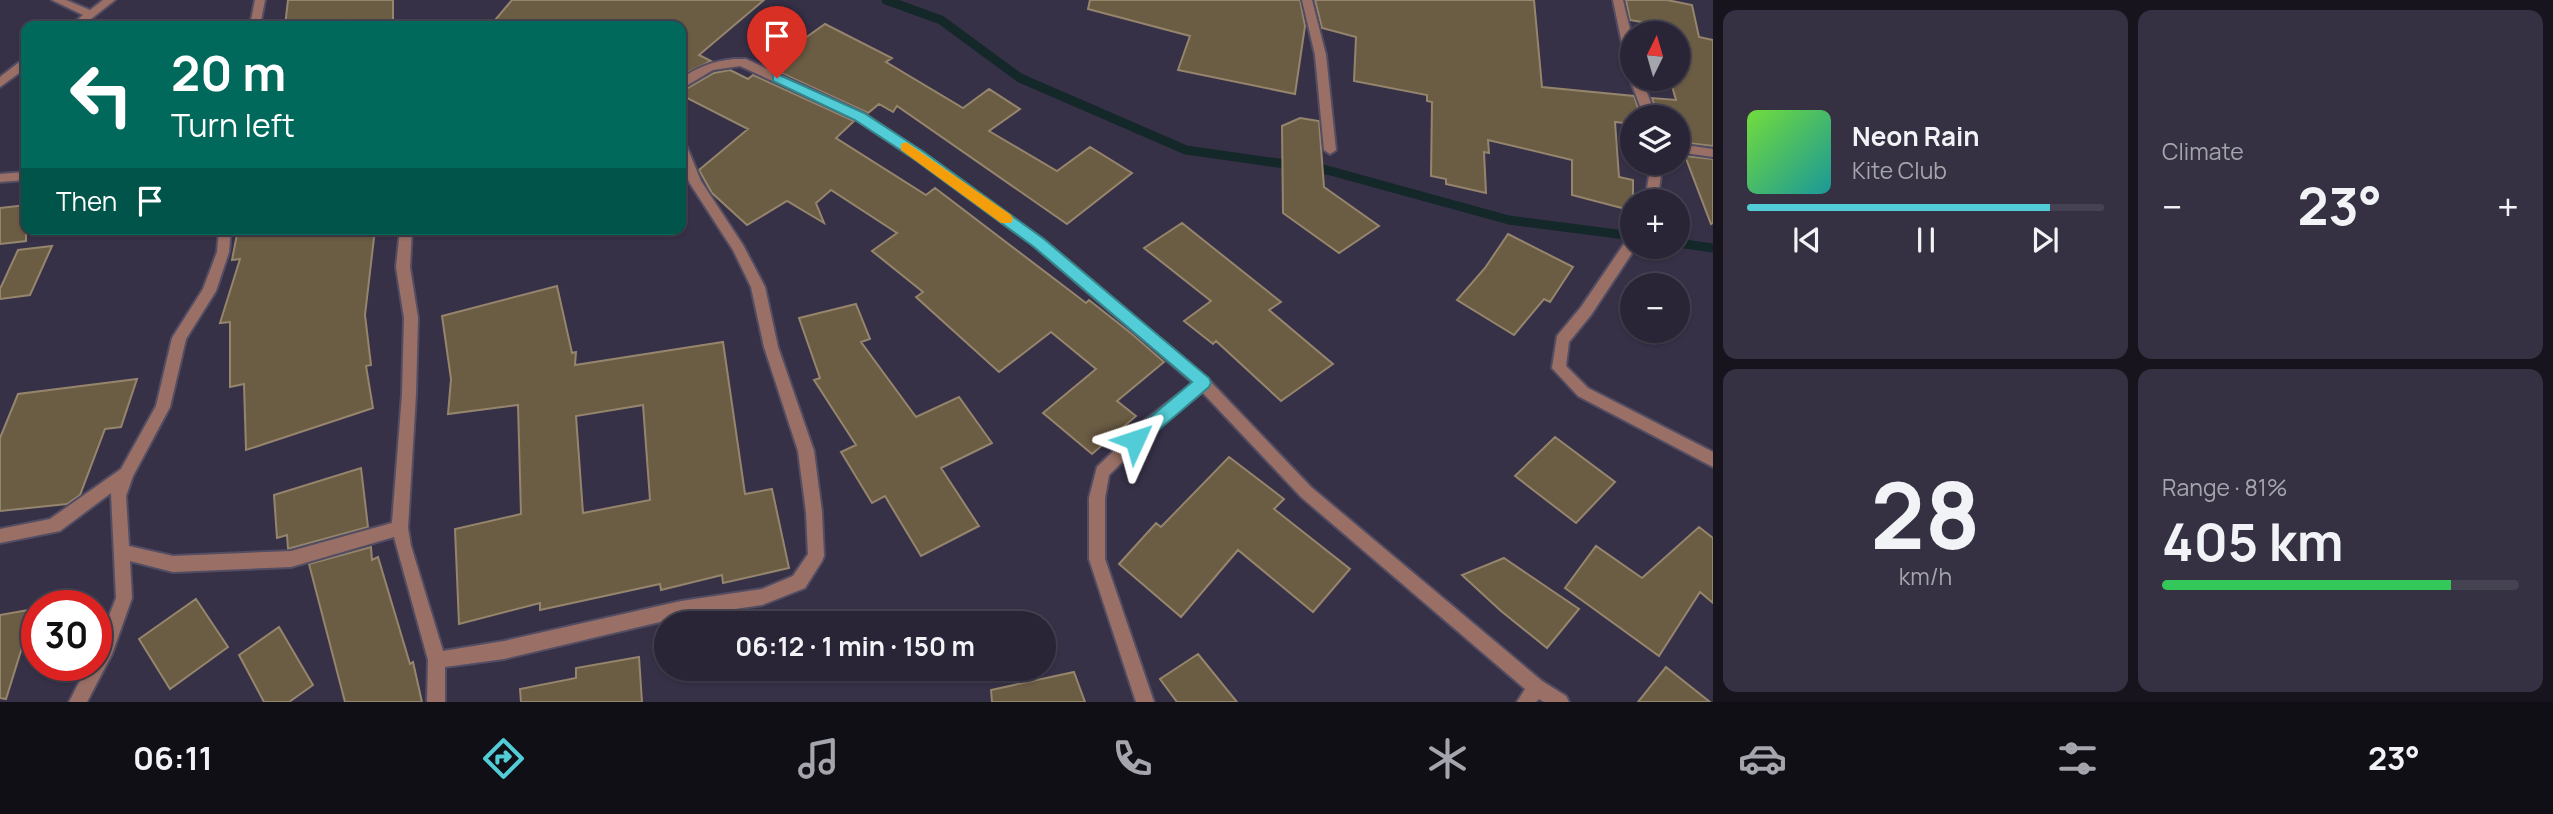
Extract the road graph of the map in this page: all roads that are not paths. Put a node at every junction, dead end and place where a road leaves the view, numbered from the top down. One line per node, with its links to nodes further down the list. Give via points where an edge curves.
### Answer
1 (57, 0): 6 (street)
2 (110, 0): 6 (street)
3 (260, 0): 8 (street)
4 (1307, 0): 13 (street, via 1318,31)
5 (1618, 0): 9 (street)
6 (91, 14): 7 (street)
7 (82, 21)
8 (256, 21)
9 (1623, 21)
10 (21, 67): 12 (street)
11 (686, 81): 22 (street, via 729,61 742,62 859,116 1039,243)
12 (0, 83)
13 (1331, 149)
14 (1690, 150): 15 (street)
15 (1713, 153)
16 (686, 160): 28 (street, via 695,183 758,287 771,347 806,452 816,555 799,582 762,597 681,609 504,650)
17 (21, 176): 18 (street)
18 (0, 178)
19 (224, 235): 24 (street, via 209,291 179,338 163,407)
20 (406, 235): 25 (street, via 403,267 411,343)
21 (1621, 259): 23 (street, via 1562,340 1559,368 1583,392)
22 (1203, 383): 29 (street, via 1306,492); 32 (street, via 1151,424 1102,472 1097,498 1097,559)
23 (1713, 460)
24 (126, 474): 26 (street, via 54,526); 27 (street, via 118,496)
25 (400, 528): 27 (street, via 291,559 173,564); 28 (street)
26 (0, 536)
27 (122, 552): 30 (street, via 124,598 106,648)
28 (437, 660): 31 (street)
29 (1531, 694): 33 (street)
30 (78, 702)
31 (436, 702)
32 (1145, 702)
33 (1560, 702)

